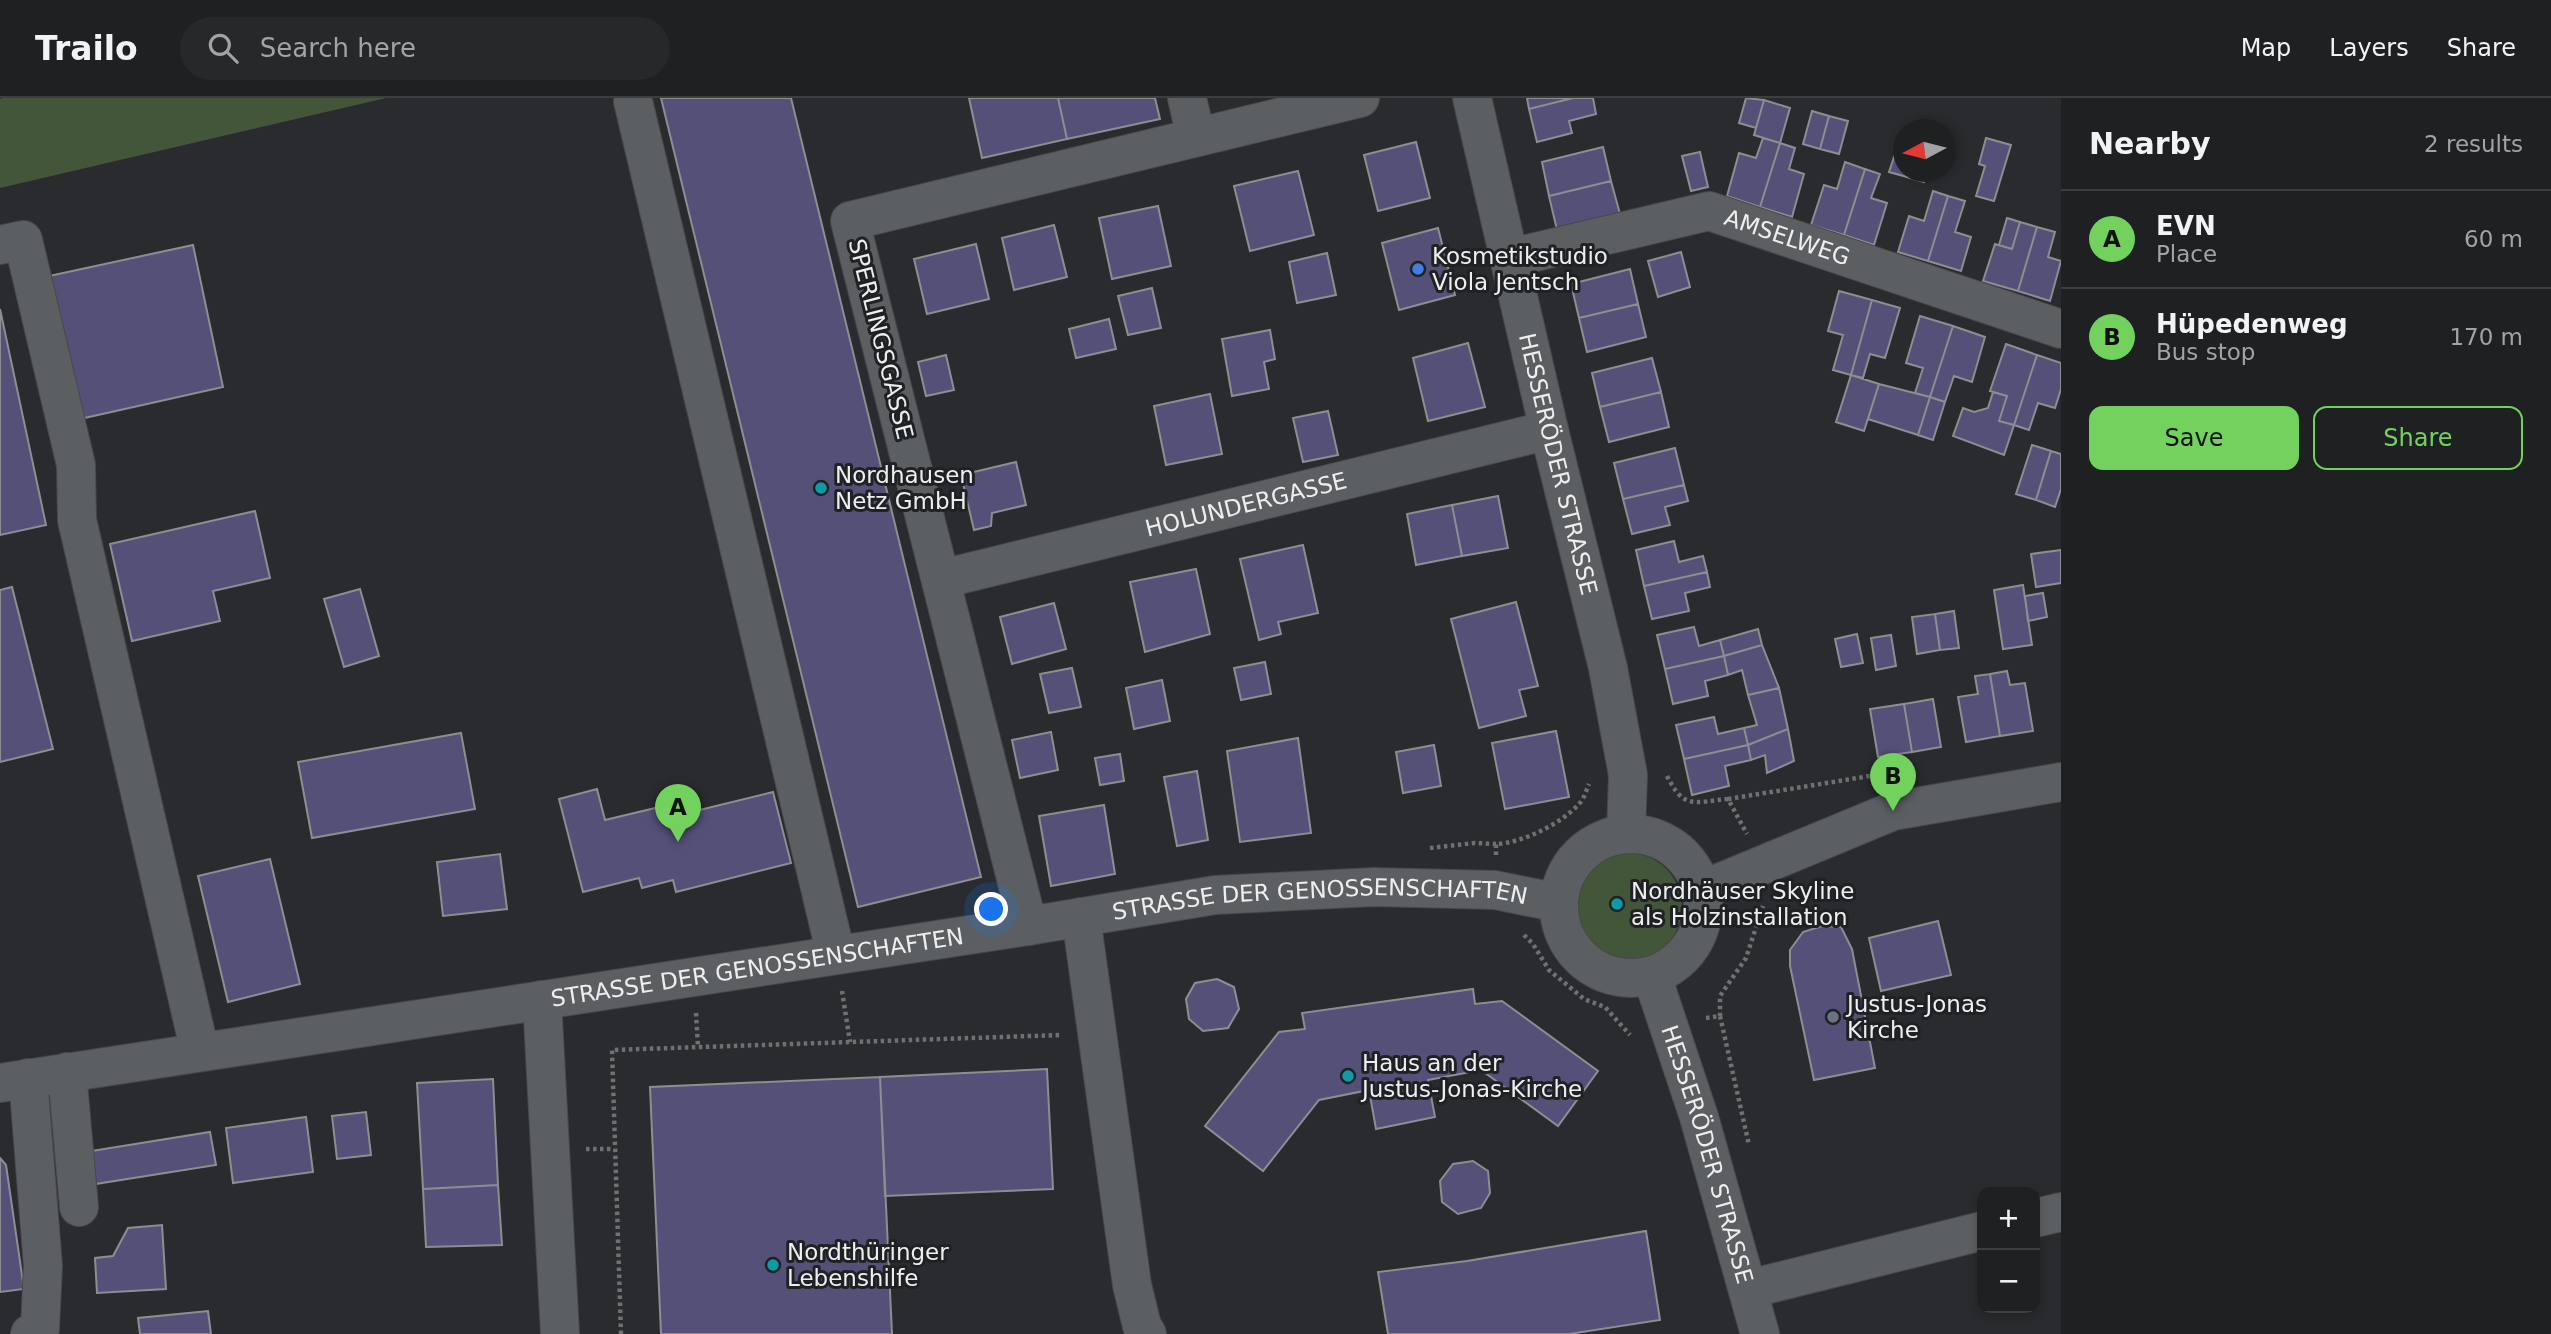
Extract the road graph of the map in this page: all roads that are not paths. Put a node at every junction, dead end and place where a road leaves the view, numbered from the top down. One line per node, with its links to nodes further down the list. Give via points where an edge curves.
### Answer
1 (1186, 98): 5 (street)
2 (1360, 98): 5 (street, SPERLINGSGASSE)
3 (1472, 98): 7 (street, HESSERÖDER STRASSE)
4 (633, 101): 17 (street)
5 (1196, 138): 10 (street, SPERLINGSGASSE, via 850,221)
6 (0, 245): 20 (street, via 23,240 76,465 78,520)
7 (1510, 258): 8 (street, AMSELWEG, via 1709,211); 9 (street, HESSERÖDER STRASSE)
8 (2061, 329)
9 (1549, 430): 10 (street, HOLUNDERGASSE); 12 (street, HESSERÖDER STRASSE, via 1608,668 1628,775)
10 (942, 579): 16 (street, SPERLINGSGASSE)
11 (2061, 782): 13 (street, via 1893,811)
12 (1626, 834): 13 (street, STRASSE DER GENOSSENSCHAFTEN, via 1661,840 1684,856); 14 (street, STRASSE DER GENOSSENSCHAFTEN, via 1591,846 1577,859 1562,886)
13 (1702, 890): 18 (street, STRASSE DER GENOSSENSCHAFTEN, via 1703,916 1694,943 1668,969)
14 (1559, 903): 15 (street, STRASSE DER GENOSSENSCHAFTEN, via 1495,890 1374,887 1215,895); 18 (street, STRASSE DER GENOSSENSCHAFTEN, via 1563,930 1582,960 1609,975)
15 (1081, 917): 16 (street, STRASSE DER GENOSSENSCHAFTEN); 30 (street, via 1132,1284)
16 (1028, 926): 17 (street, STRASSE DER GENOSSENSCHAFTEN)
17 (836, 955): 19 (street, STRASSE DER GENOSSENSCHAFTEN)
18 (1653, 976): 27 (street, HESSERÖDER STRASSE)
19 (542, 1000): 20 (street, STRASSE DER GENOSSENSCHAFTEN); 29 (street)
20 (200, 1052): 21 (street, STRASSE DER GENOSSENSCHAFTEN)
21 (67, 1072): 22 (street, STRASSE DER GENOSSENSCHAFTEN); 23 (street)
22 (14, 1080): 28 (street, via 43,1266 40,1328)
23 (79, 1207)
24 (2061, 1212): 25 (street)
25 (2040, 1217)
26 (1977, 1232): 27 (street)
27 (1749, 1289): 31 (street, HESSERÖDER STRASSE)
28 (30, 1334)
29 (560, 1334)
30 (1147, 1334)
31 (1760, 1334)

